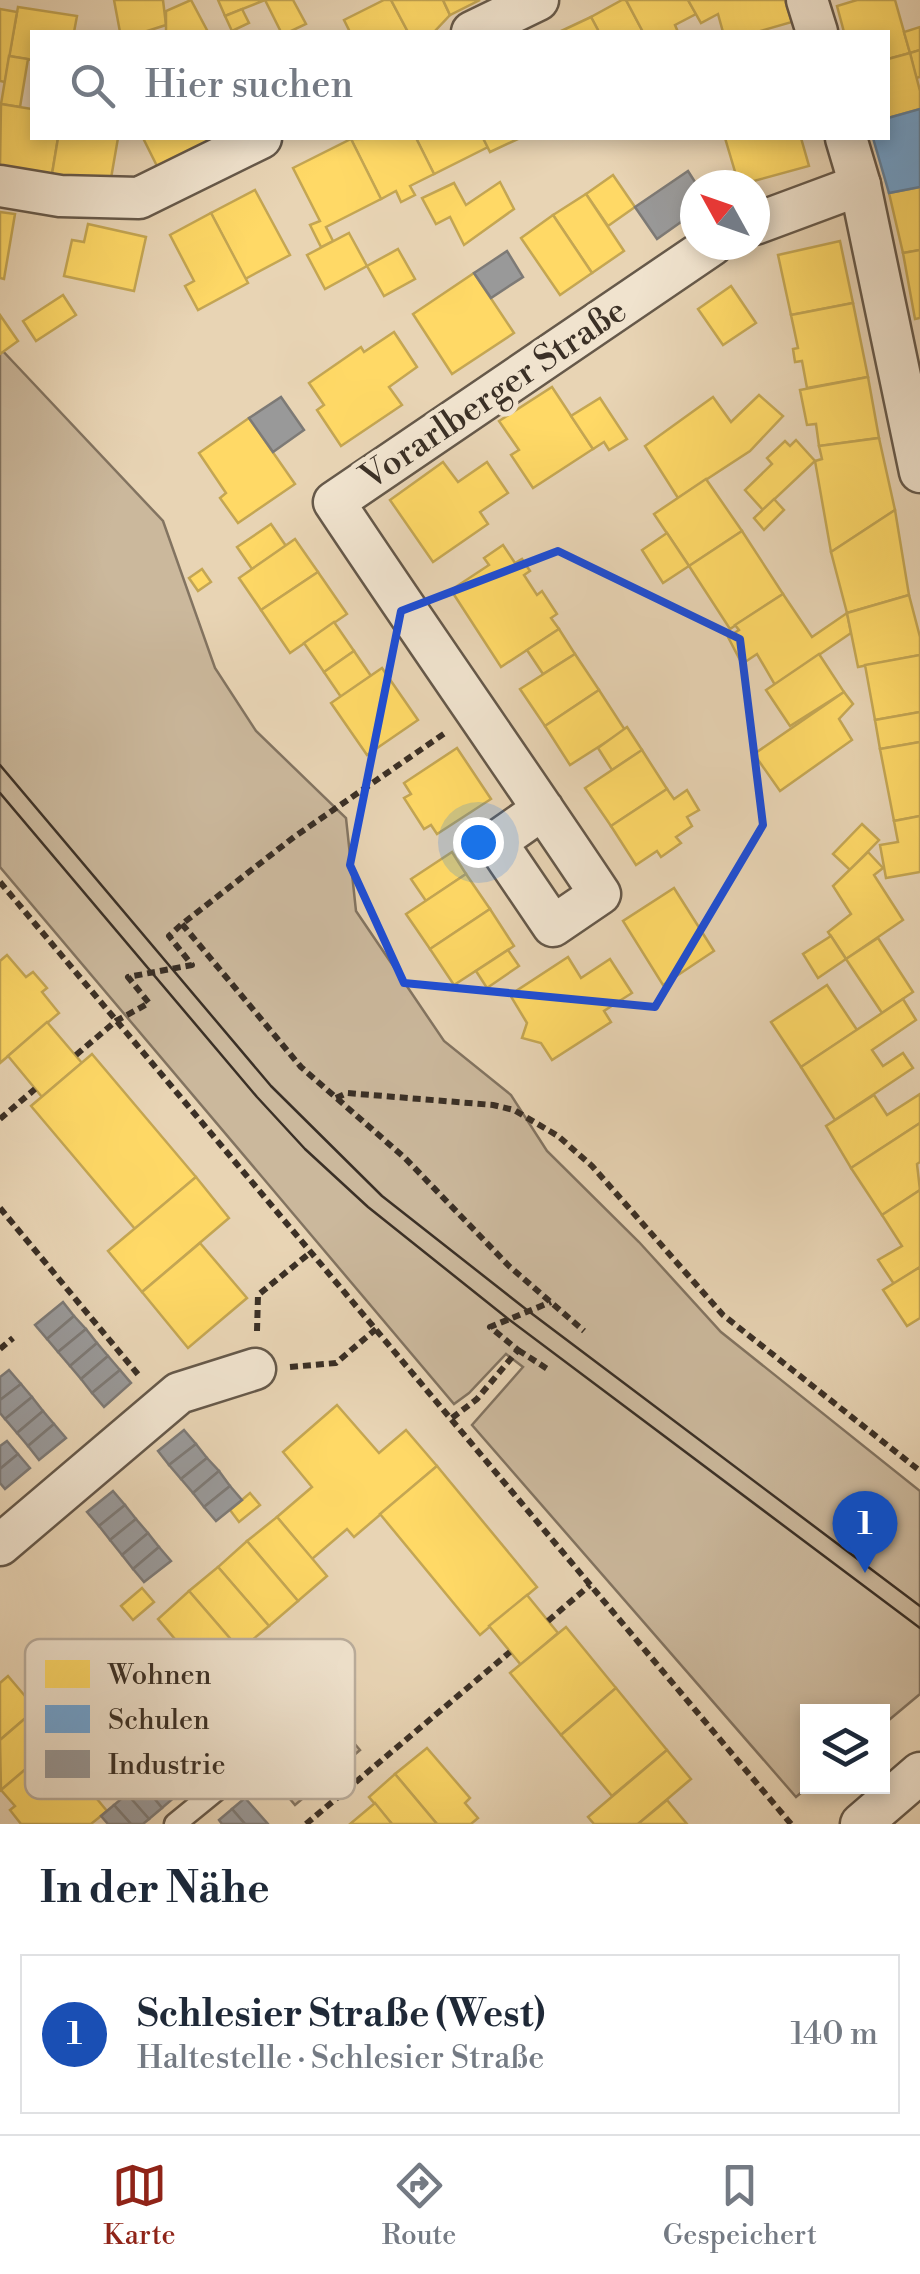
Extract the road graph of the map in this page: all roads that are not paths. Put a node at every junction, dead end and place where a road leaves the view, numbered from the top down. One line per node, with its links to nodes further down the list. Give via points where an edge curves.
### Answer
1 (538, 0): 3 (street)
2 (807, 0): 4 (street)
3 (476, 30)
4 (815, 30)
5 (257, 140): 8 (street, via 139,198)
6 (847, 140): 7 (street)
7 (860, 185): 9 (street); 11 (street)
8 (0, 186)
9 (770, 218)
10 (690, 260): 12 (street, Vorarlberger Straße, via 334,502)
11 (920, 472)
12 (543, 809)
13 (255, 1369): 14 (street, via 179,1393)
14 (0, 1545)
15 (920, 1773): 18 (street)
16 (206, 1799): 17 (lane)
17 (175, 1824)
18 (861, 1824)

